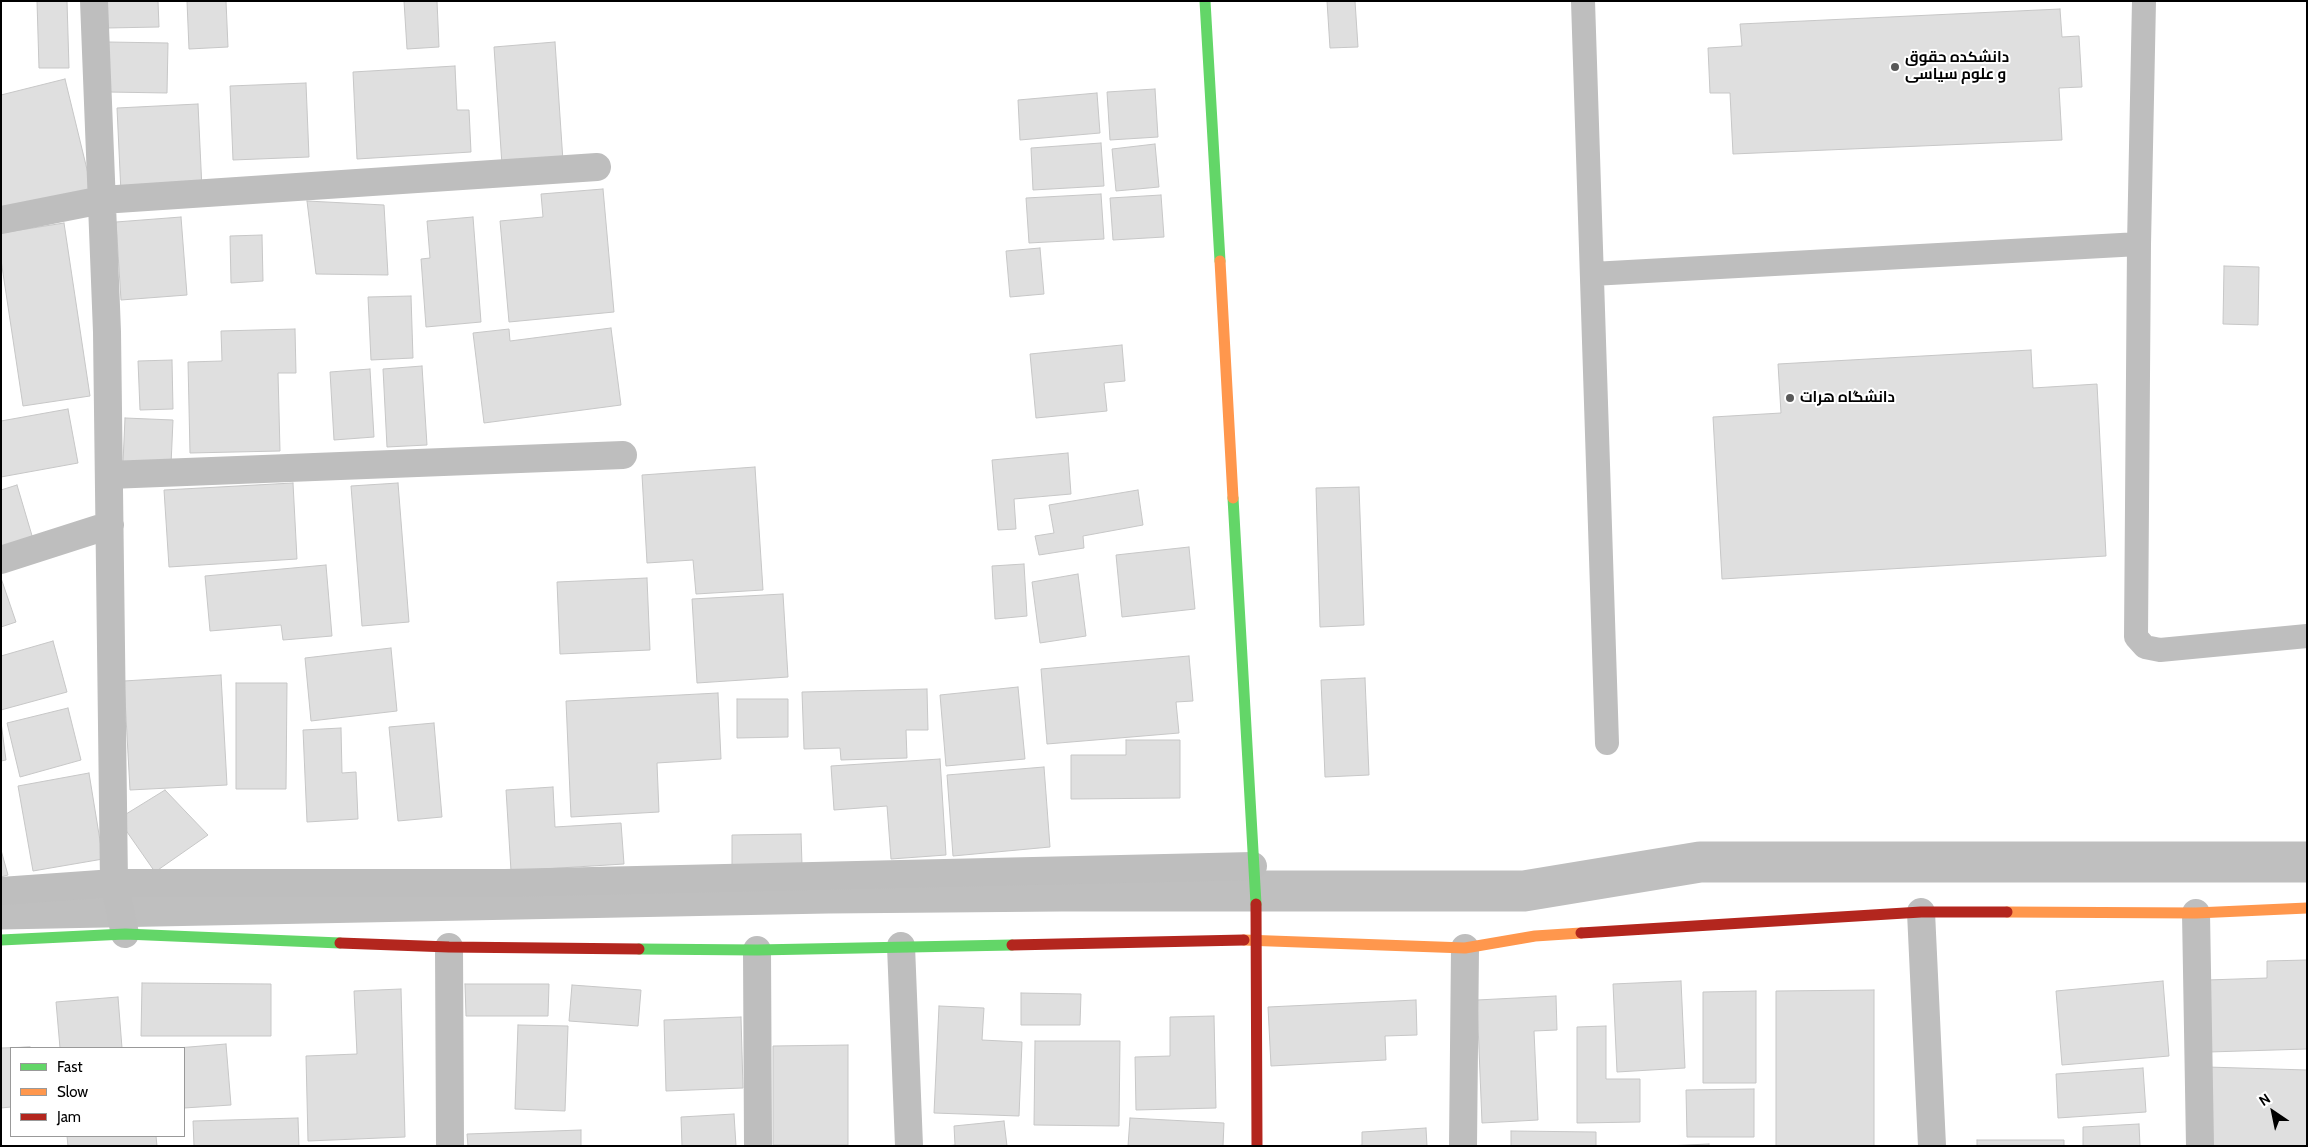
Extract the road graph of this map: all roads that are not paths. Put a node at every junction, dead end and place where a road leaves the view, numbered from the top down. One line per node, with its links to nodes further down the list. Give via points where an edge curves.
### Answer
1 (94, 1): 6 (street)
2 (1205, 1): 16 (street)
3 (1583, 1): 9 (lane)
4 (2144, 1): 8 (lane)
5 (598, 167): 6 (street)
6 (102, 200): 7 (street); 11 (street)
7 (1, 220)
8 (2139, 244): 9 (lane); 14 (lane, via 2136,637 2145,647 2160,650)
9 (1592, 274): 15 (lane)
10 (623, 455): 11 (street)
11 (109, 475): 12 (street)
12 (110, 525): 13 (street); 17 (street)
13 (1, 560)
14 (2307, 636)
15 (1607, 743)
16 (1253, 866): 17 (street, via 505,883); 24 (street)
17 (114, 883): 18 (street); 22 (street)
18 (1, 891)
19 (2307, 908): 21 (street)
20 (1922, 912): 21 (street); 27 (street, via 1535,936); 34 (street)
21 (2196, 913): 35 (street)
22 (123, 926): 23 (street); 26 (street)
23 (1, 940)
24 (1257, 940): 25 (street); 27 (street); 32 (street)
25 (901, 946): 28 (street); 31 (street)
26 (449, 947): 28 (street); 29 (street)
27 (1465, 948): 33 (street)
28 (757, 950): 30 (street)
29 (450, 1146)
30 (758, 1146)
31 (909, 1146)
32 (1257, 1146)
33 (1463, 1146)
34 (1932, 1146)
35 (2200, 1146)

